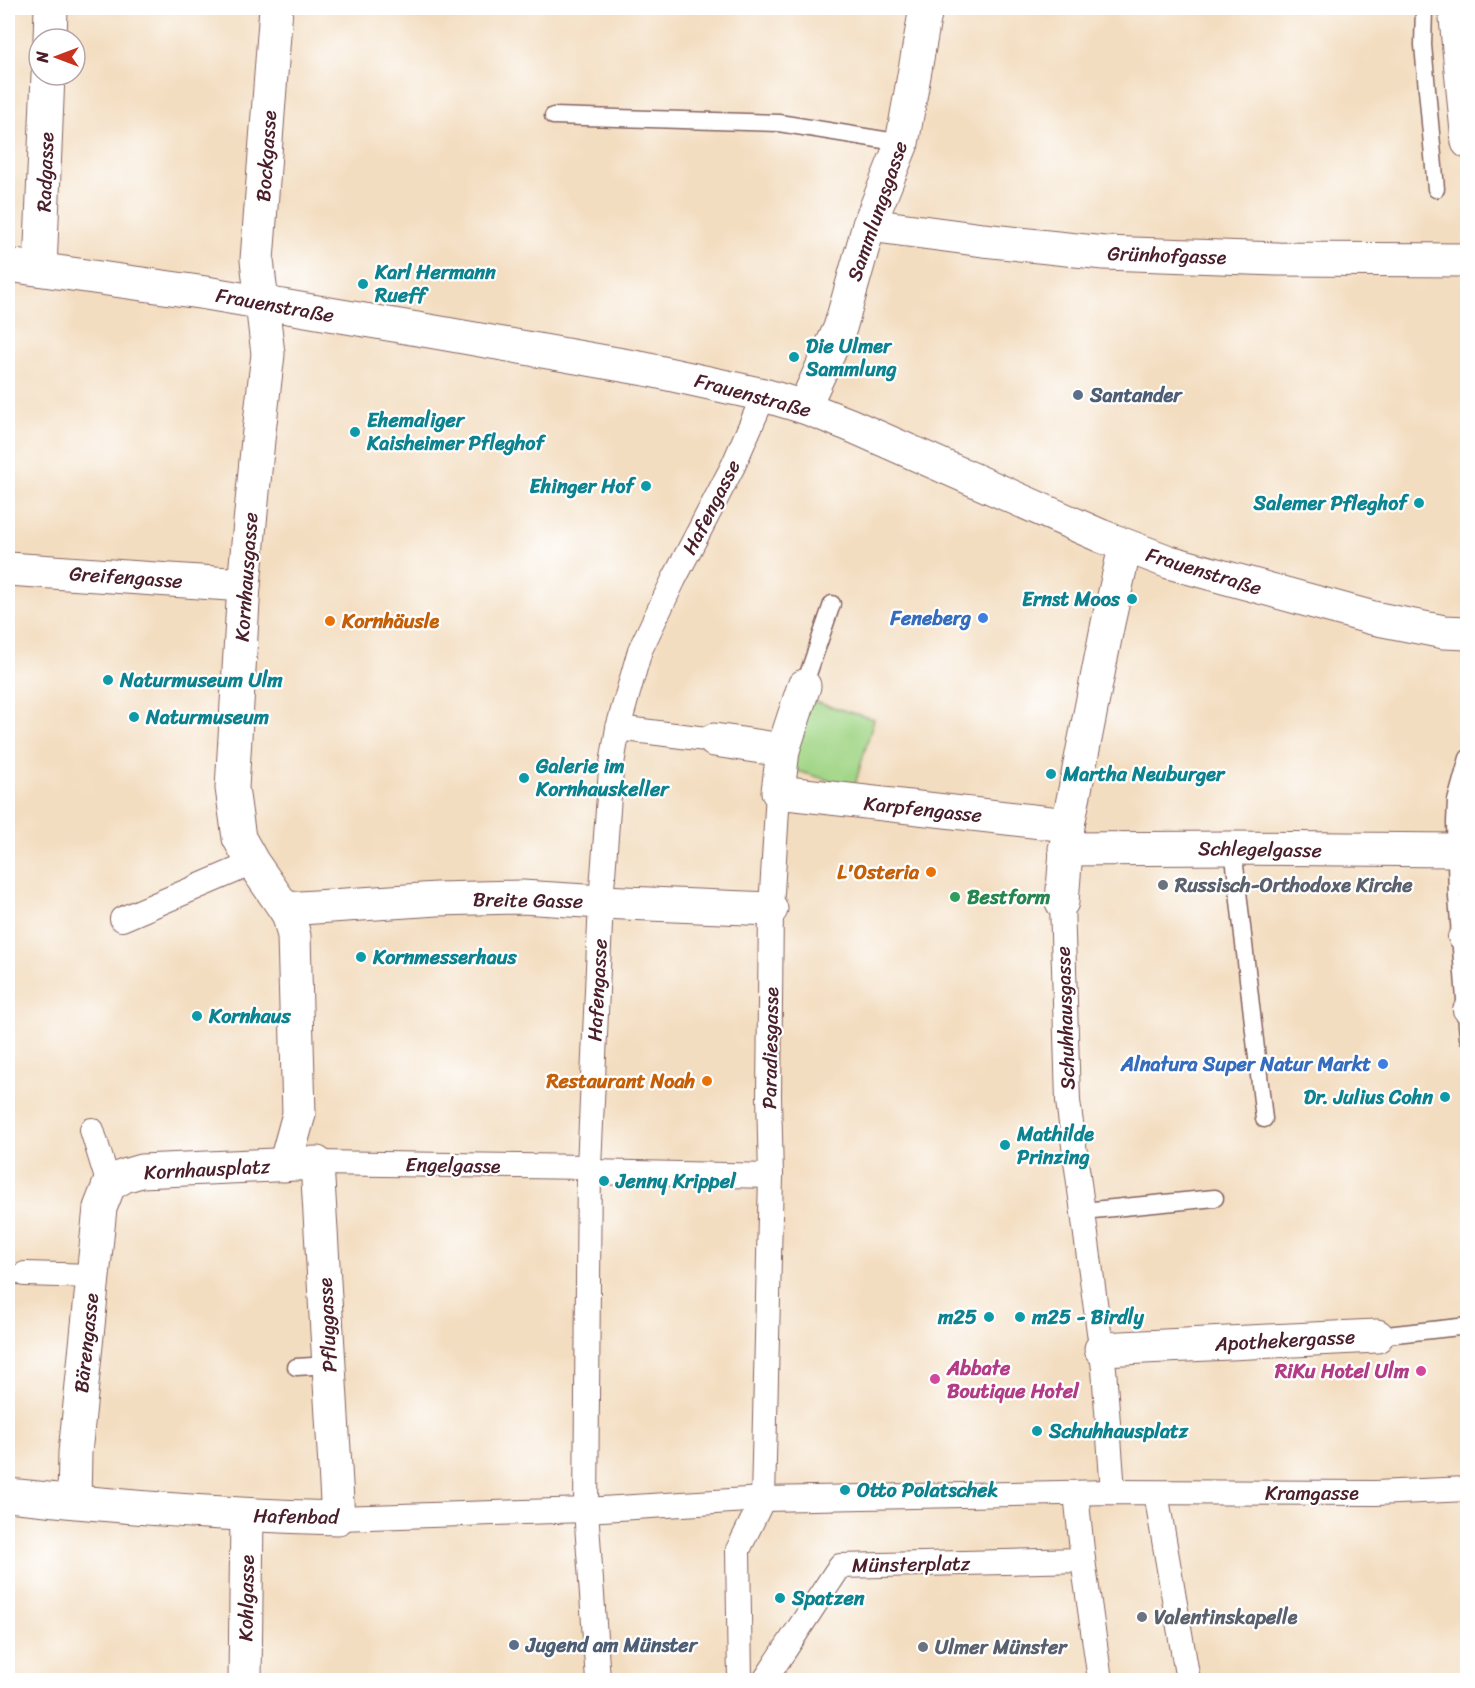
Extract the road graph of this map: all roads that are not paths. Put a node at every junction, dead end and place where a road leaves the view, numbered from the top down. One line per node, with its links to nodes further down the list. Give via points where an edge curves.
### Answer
1 (51, 8): 6 (street)
2 (276, 8): 16 (street, Bockgasse, via 257,260)
3 (926, 8): 10 (street, Sammlungsgasse)
4 (1424, 8): 11 (lane, via 1423,45)
5 (1455, 8): 9 (street)
6 (50, 27)
7 (48, 87): 15 (street, Radgasse)
8 (553, 116): 10 (lane, via 779,123)
9 (1467, 142)
10 (902, 143): 12 (street, Sammlungsgasse)
11 (1436, 189)
12 (869, 225): 13 (street, Grünhofgasse, via 1104,253); 18 (street, Sammlungsgasse, via 840,328)
13 (1467, 260)
14 (8, 265): 15 (street, Frauenstraße)
15 (40, 269): 16 (street, Frauenstraße)
16 (263, 303): 17 (street, Frauenstraße, via 645,369); 21 (street, Kornhausgasse, via 268,354)
17 (764, 395): 18 (street, Frauenstraße); 25 (street, Hafengasse, via 733,466 640,650)
18 (804, 407): 19 (street, Frauenstraße)
19 (1125, 547): 23 (street, Frauenstraße, via 1192,570 1373,618); 32 (street, Schuhhausgasse)
20 (8, 569): 21 (street, Greifengasse)
21 (244, 585): 34 (street, Kornhausgasse, via 232,788 239,838)
22 (832, 604): 24 (lane, Paradiesgasse)
23 (1467, 633)
24 (804, 686): 27 (street, Paradiesgasse)
25 (618, 728): 26 (street); 36 (street, Hafengasse)
26 (714, 740): 27 (street)
27 (783, 750): 30 (street, Paradiesgasse)
28 (1467, 758): 31 (lane)
29 (1467, 786): 31 (lane)
30 (778, 792): 32 (street, Karpfengasse); 39 (street, Paradiesgasse)
31 (1456, 801): 35 (lane)
32 (1067, 837): 33 (street, Schlegelgasse); 37 (street, Schuhhausgasse)
33 (1233, 848): 35 (street, Schlegelgasse); 44 (lane)
34 (253, 863): 38 (street, Kornhausgasse); 40 (street)
35 (1459, 866): 41 (lane)
36 (601, 902): 38 (street, Breite Gasse, via 522,897); 39 (street, Breite Gasse); 48 (street, Hafengasse)
37 (1062, 902): 52 (street, Schuhhausgasse, via 1068,1101)
38 (285, 909): 47 (street, Kornhausplatz, via 294,936 299,1114)
39 (771, 909): 49 (street, Paradiesgasse)
40 (122, 919)
41 (1464, 936): 42 (lane)
42 (1466, 1010): 43 (lane)
43 (1467, 1038)
44 (1264, 1119)
45 (92, 1130): 50 (street)
46 (317, 1163): 47 (street); 48 (street, Engelgasse); 58 (street, Pfluggasse)
47 (285, 1165): 50 (street, Kornhausplatz, via 141,1172)
48 (589, 1169): 49 (street, Engelgasse); 67 (street, Hafengasse)
49 (771, 1176): 65 (street, Paradiesgasse)
50 (109, 1185): 54 (street, Bärengasse, via 100,1208)
51 (1215, 1198): 52 (lane)
52 (1083, 1211): 57 (street, Schuhhausgasse)
53 (25, 1274): 54 (street)
54 (93, 1276): 66 (street, Bärengasse, via 75,1454)
55 (1467, 1326): 56 (lane, Apothekergasse)
56 (1377, 1336): 57 (street, Apothekergasse)
57 (1101, 1349): 61 (street, Schuhhausgasse)
58 (329, 1365): 59 (lane); 69 (street, Pfluggasse)
59 (296, 1367)
60 (1467, 1489): 63 (street, Kramgasse)
61 (1113, 1492): 62 (street); 63 (street)
62 (1076, 1493): 65 (street); 70 (street)
63 (1156, 1493): 76 (street)
64 (8, 1495): 66 (street, Hafenbad)
65 (763, 1499): 67 (street); 73 (street, via 738,1550)
66 (74, 1502): 68 (street, Hafenbad)
67 (586, 1510): 69 (street, Hafenbad); 72 (street)
68 (247, 1515): 69 (street, Hafenbad); 71 (street, Kohlgasse)
69 (338, 1518)
70 (1083, 1560): 74 (street, Münsterplatz, via 840,1566); 75 (street)
71 (245, 1680)
72 (598, 1680)
73 (740, 1680)
74 (765, 1680)
75 (1100, 1680)
76 (1188, 1680)

